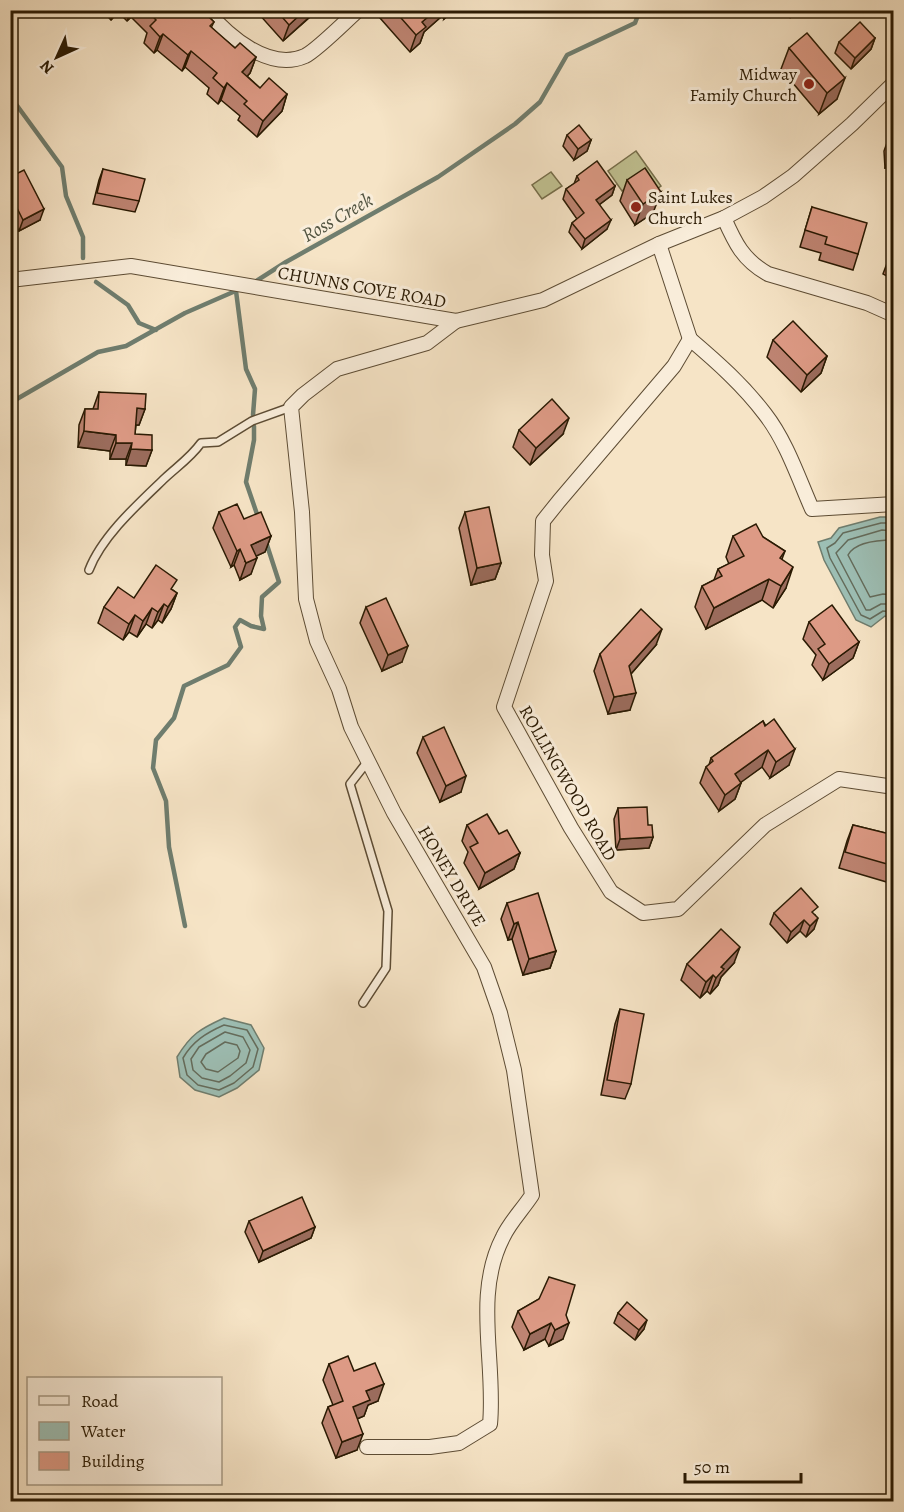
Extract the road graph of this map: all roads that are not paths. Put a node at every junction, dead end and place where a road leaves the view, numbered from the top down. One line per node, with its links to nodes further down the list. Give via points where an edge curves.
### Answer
1 (206, 10): 2 (street, via 252,52 282,61 306,56)
2 (358, 10)
3 (894, 83): 4 (street, CHUNNS COVE ROAD, via 793,176)
4 (724, 218): 5 (street, CHUNNS COVE ROAD); 7 (street, via 736,245 757,268)
5 (658, 244): 8 (street, CHUNNS COVE ROAD, via 543,300); 9 (street)
6 (10, 280): 8 (street, CHUNNS COVE ROAD, via 131,266)
7 (894, 315)
8 (456, 321): 10 (street, via 427,343 337,369)
9 (690, 339): 11 (street, via 731,374 766,415 789,455 812,509); 14 (street, ROLLINGWOOD ROAD, via 674,366 543,522 546,581 504,707 611,892 643,913 678,909 765,825 839,779)
10 (291, 407): 12 (lane, via 252,421 218,442 201,443 117,527); 13 (street, HONEY DRIVE, via 306,599 318,641)
11 (894, 504)
12 (88, 570)
13 (368, 761): 15 (lane, via 350,784 388,912 386,968); 16 (street, HONEY DRIVE, via 484,967 514,1070 532,1195 503,1237 490,1273 490,1424 459,1443 430,1448)
14 (894, 787)
15 (363, 1003)
16 (367, 1447)

